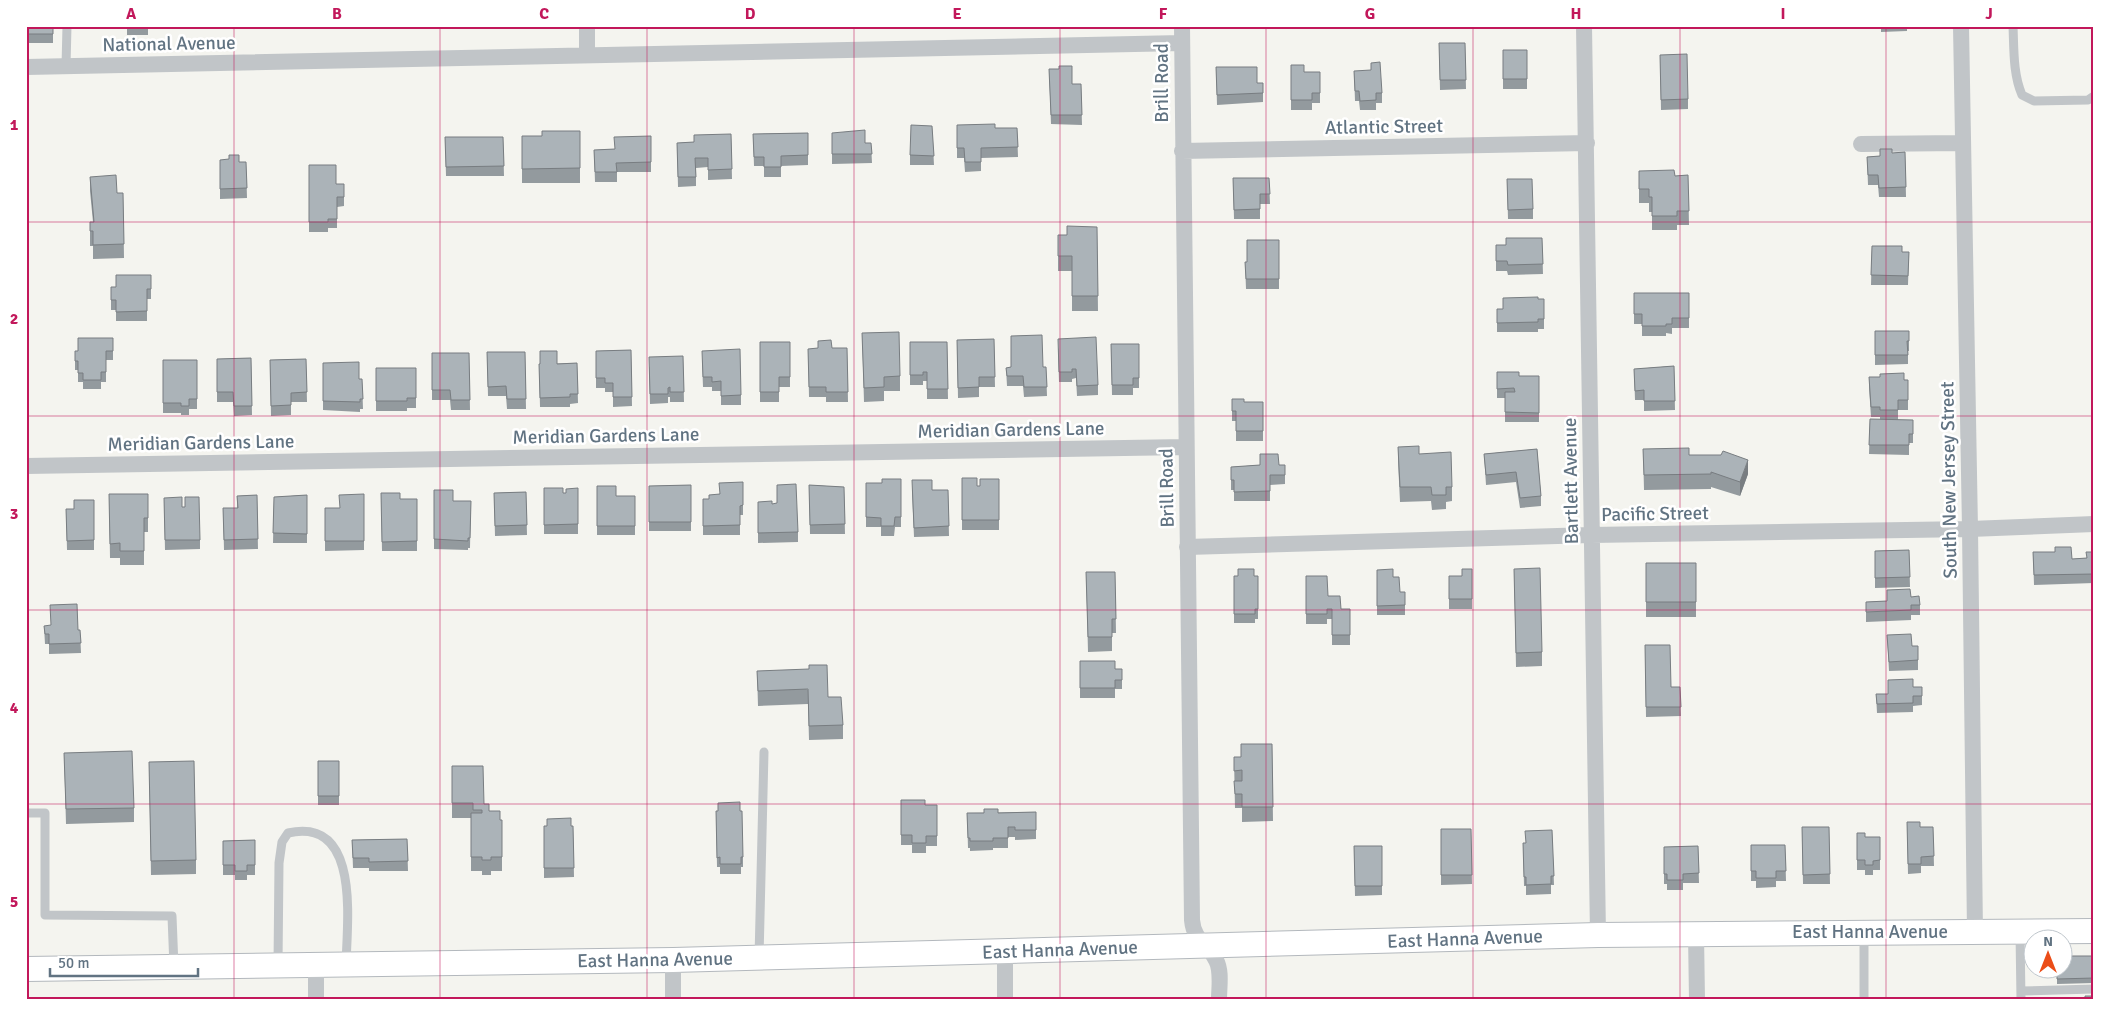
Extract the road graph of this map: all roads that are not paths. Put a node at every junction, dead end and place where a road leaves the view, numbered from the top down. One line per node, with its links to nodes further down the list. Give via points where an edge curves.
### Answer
1 (67, 26): 9 (lane)
2 (587, 26): 8 (street)
3 (1182, 26): 7 (street, Brill Road)
4 (1584, 26): 12 (street, Bartlett Avenue)
5 (1961, 26): 13 (street, South New Jersey Street)
6 (2013, 26): 11 (lane, via 2015,68 2022,96 2034,101 2088,100)
7 (1182, 43): 8 (street, National Avenue); 15 (street, Brill Road)
8 (587, 55): 9 (street, National Avenue)
9 (66, 66): 10 (street, National Avenue)
10 (26, 67)
11 (2094, 96)
12 (1587, 143): 15 (street, Atlantic Street); 20 (street, Bartlett Avenue)
13 (1962, 143): 14 (street); 19 (street, South New Jersey Street)
14 (1861, 144)
15 (1182, 151): 16 (street, Brill Road)
16 (1186, 447): 17 (street, Meridian Gardens Lane); 21 (street, Brill Road)
17 (26, 466)
18 (2094, 524): 19 (street, Pacific Street)
19 (1970, 529): 20 (street, Pacific Street); 25 (street, South New Jersey Street)
20 (1591, 536): 21 (street, Pacific Street); 29 (street, Bartlett Avenue)
21 (1187, 547): 30 (street, Brill Road, via 1192,920 1197,937)
22 (764, 752): 32 (lane)
23 (26, 813): 36 (lane, via 44,813 45,916 172,916)
24 (2094, 931): 26 (main road, East Hanna Avenue)
25 (1974, 932): 26 (main road, East Hanna Avenue); 27 (main road, East Hanna Avenue)
26 (2020, 932): 40 (lane)
27 (1864, 933): 28 (main road, East Hanna Avenue); 47 (lane)
28 (1696, 934): 29 (main road, East Hanna Avenue); 46 (street)
29 (1598, 935): 30 (main road, East Hanna Avenue)
30 (1205, 946): 31 (main road, East Hanna Avenue); 45 (street, Brill Road, via 1218,964)
31 (1005, 952): 32 (main road, East Hanna Avenue); 44 (street)
32 (759, 958): 33 (main road, East Hanna Avenue)
33 (673, 960): 35 (main road, East Hanna Avenue); 43 (street)
34 (316, 966): 35 (main road, East Hanna Avenue); 37 (main road, East Hanna Avenue); 42 (street)
35 (346, 966): 37 (lane, via 347,884 340,857 324,837 303,830 288,833 282,842)
36 (174, 967): 37 (main road, East Hanna Avenue); 38 (main road, East Hanna Avenue)
37 (278, 967)
38 (26, 970)
39 (2094, 990): 41 (lane)
40 (2021, 995): 41 (lane)
41 (2056, 995)
42 (316, 1000)
43 (673, 1000)
44 (1005, 1000)
45 (1220, 1000)
46 (1697, 1000)
47 (1864, 1000)

